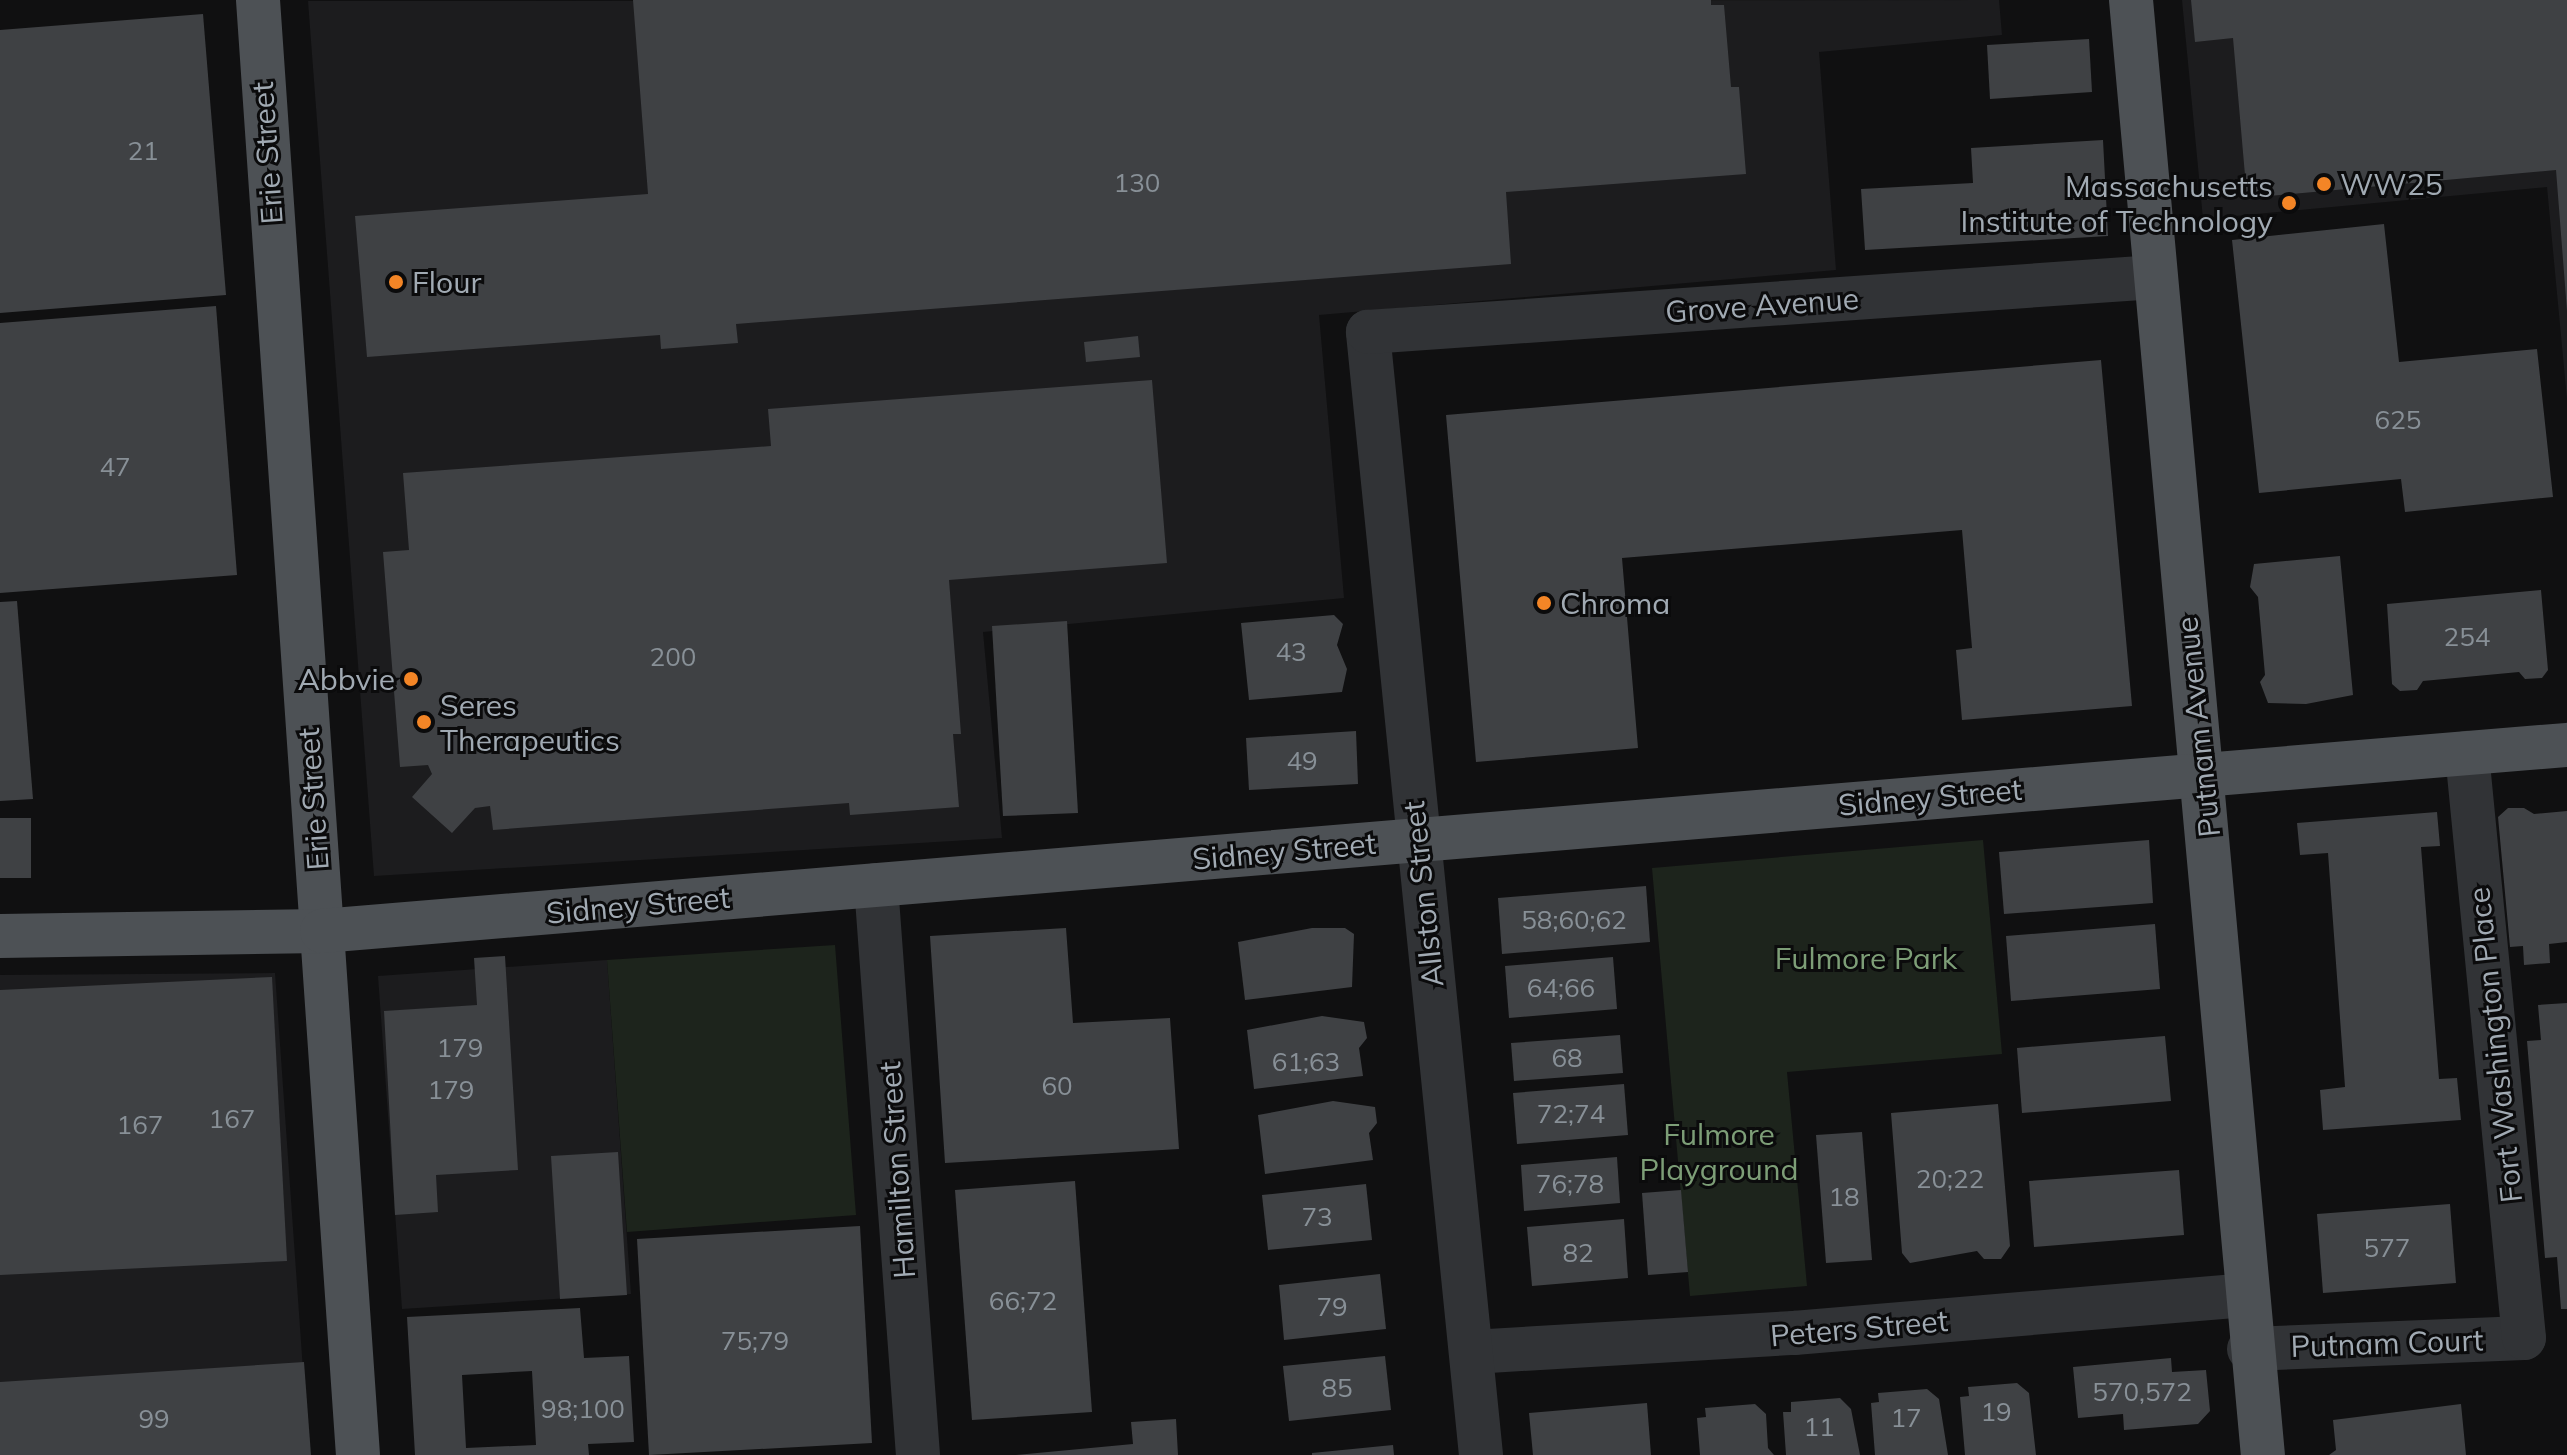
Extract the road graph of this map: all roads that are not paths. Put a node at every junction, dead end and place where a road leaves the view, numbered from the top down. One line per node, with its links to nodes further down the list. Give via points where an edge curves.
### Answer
1 (258, 0): 10 (main road, Erie Street)
2 (2131, 0): 3 (main road, Putnam Avenue)
3 (2155, 277): 4 (street, Grove Avenue); 7 (main road, Putnam Avenue)
4 (1368, 332): 8 (street, Allston Street, via 1408,768)
5 (2567, 745): 6 (main road, Sidney Street)
6 (2467, 753): 7 (main road, Sidney Street); 13 (street, Fort Washington Place)
7 (2200, 775): 8 (main road, Sidney Street); 12 (main road, Putnam Avenue, via 2209,827)
8 (1420, 840): 9 (main road, Sidney Street); 15 (street, Allston Street)
9 (876, 885): 10 (main road, Sidney Street); 17 (street, Hamilton Street)
10 (322, 931): 11 (main road, Sidney Street); 16 (main road, Erie Street)
11 (0, 936)
12 (2245, 1295): 14 (main road, Putnam Avenue); 15 (street, Peters Street, via 1794,1333)
13 (2524, 1338): 14 (street, Putnam Court)
14 (2249, 1349): 19 (main road, Putnam Avenue)
15 (1472, 1352): 18 (street, Allston Street)
16 (358, 1455)
17 (918, 1455)
18 (1481, 1455)
19 (2263, 1455)

